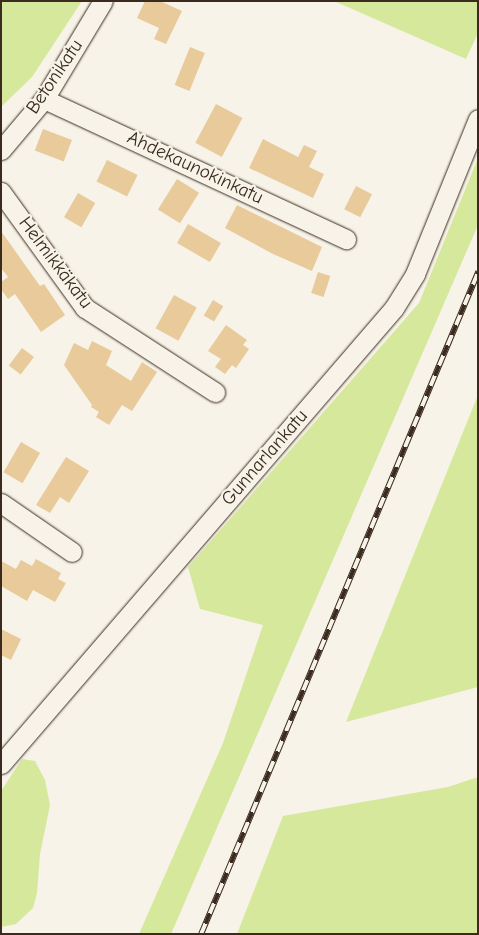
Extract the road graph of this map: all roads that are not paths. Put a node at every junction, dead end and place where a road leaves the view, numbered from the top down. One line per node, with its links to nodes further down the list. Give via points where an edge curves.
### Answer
1 (103, 1): 2 (street, Betonikatu)
2 (44, 99): 4 (street, Betonikatu); 6 (street, Ahdekaunokinkatu)
3 (478, 119): 10 (street, Gunnarlankatu, via 415,274 394,308)
4 (1, 150)
5 (1, 192): 7 (street, Helmikkäkatu, via 85,308)
6 (346, 239)
7 (215, 392)
8 (1, 503): 9 (street)
9 (72, 552)
10 (1, 764)

